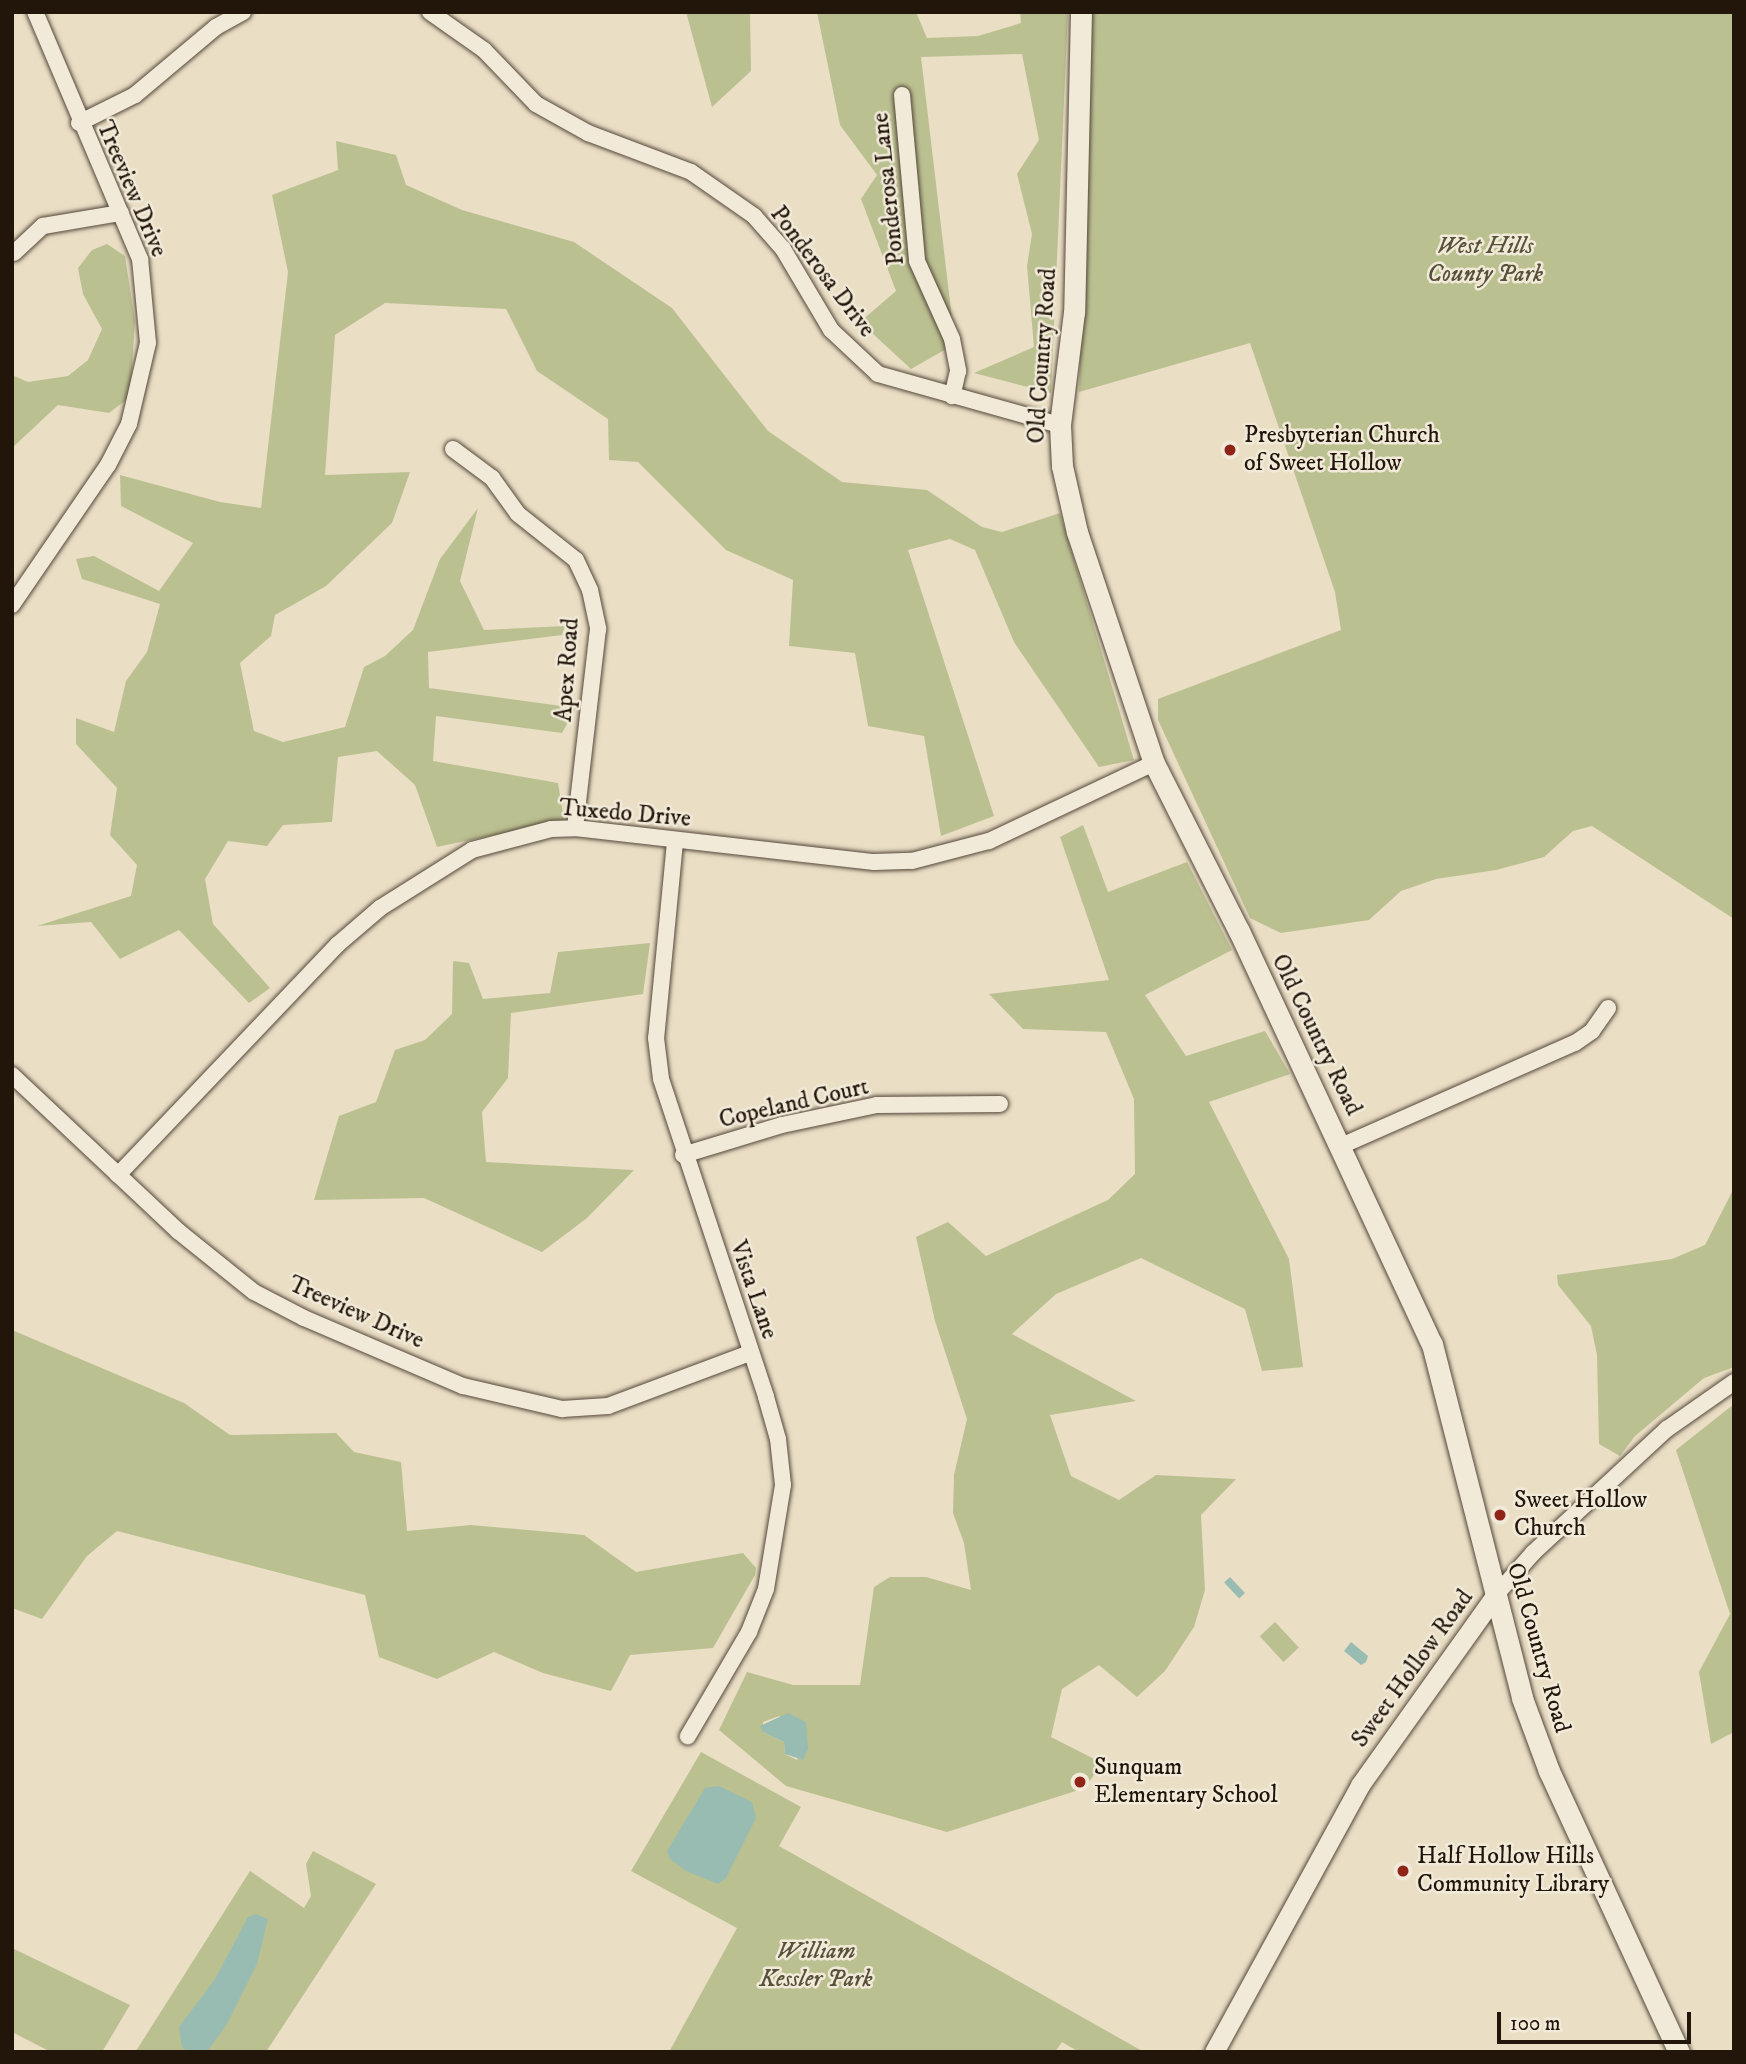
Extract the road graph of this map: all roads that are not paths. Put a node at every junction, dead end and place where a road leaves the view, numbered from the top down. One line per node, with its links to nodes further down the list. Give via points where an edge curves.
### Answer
1 (35, 12): 6 (street, Treeview Drive)
2 (243, 12): 6 (street, via 216,27 135,95)
3 (430, 12): 9 (street, Ponderosa Drive, via 484,50 536,104 588,133 691,172 726,195 754,216 783,249 846,348 877,374)
4 (1081, 12): 10 (main road, Old Country Road, via 1074,312)
5 (902, 95): 9 (street, Ponderosa Lane, via 917,261 952,339 958,371)
6 (79, 123): 7 (street, Treeview Drive)
7 (121, 213): 8 (street, via 43,226); 12 (street, Treeview Drive, via 140,260 146,302 148,343 141,384 129,424 108,466)
8 (13, 253)
9 (952, 396): 10 (street, Ponderosa Drive)
10 (1059, 425): 13 (main road, Old Country Road, via 1062,466 1077,532)
11 (453, 449): 14 (street, Apex Road, via 492,478 519,514 576,560 590,590 598,629)
12 (12, 605)
13 (1154, 763): 15 (street, Tuxedo Drive, via 989,841 912,861 874,862); 19 (main road, Old Country Road)
14 (575, 828): 15 (street, Tuxedo Drive); 21 (street, Tuxedo Drive, via 551,829 472,850 380,908 288,994 194,1100)
15 (675, 842): 20 (street, Vista Lane, via 656,1038 661,1079)
16 (1608, 1008): 19 (street, via 1592,1031 1575,1043)
17 (12, 1075): 21 (street, Treeview Drive)
18 (1000, 1104): 20 (street, Copeland Court, via 877,1105 782,1125)
19 (1341, 1146): 24 (main road, Old Country Road, via 1432,1344)
20 (683, 1156): 22 (street, Vista Lane)
21 (118, 1175): 22 (street, Treeview Drive, via 254,1292 463,1386 520,1403 562,1409 608,1406)
22 (750, 1353): 25 (street, Vista Lane, via 778,1439 783,1485 778,1534 766,1589 749,1632)
23 (1734, 1382): 24 (street, Sweet Hollow Road, via 1667,1429 1533,1553)
24 (1494, 1597): 26 (street, Sweet Hollow Road, via 1360,1785); 27 (main road, Old Country Road, via 1522,1698 1549,1771)
25 (688, 1736)
26 (1214, 2052)
27 (1679, 2052)

